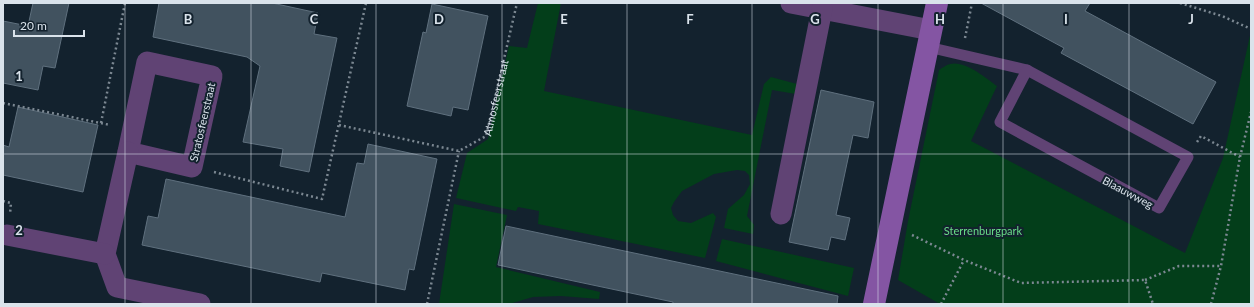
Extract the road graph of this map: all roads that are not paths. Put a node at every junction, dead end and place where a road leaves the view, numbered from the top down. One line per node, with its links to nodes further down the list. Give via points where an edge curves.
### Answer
1 (791, 3): 3 (street)
2 (937, 3): 4 (street)
3 (822, 9): 4 (street); 7 (street)
4 (930, 38): 5 (lane, via 961,54); 11 (street)
5 (1027, 70): 5 (lane, Blaauwweg, via 1188,157 1159,208 1000,122)
6 (128, 152): 6 (street, Stratosfeerstraat, via 147,62 212,76 192,167); 9 (street, Stratosfeerstraat)
7 (781, 214)
8 (7, 235): 9 (street)
9 (105, 254): 10 (street, via 117,287)
10 (200, 304)
11 (874, 304)

